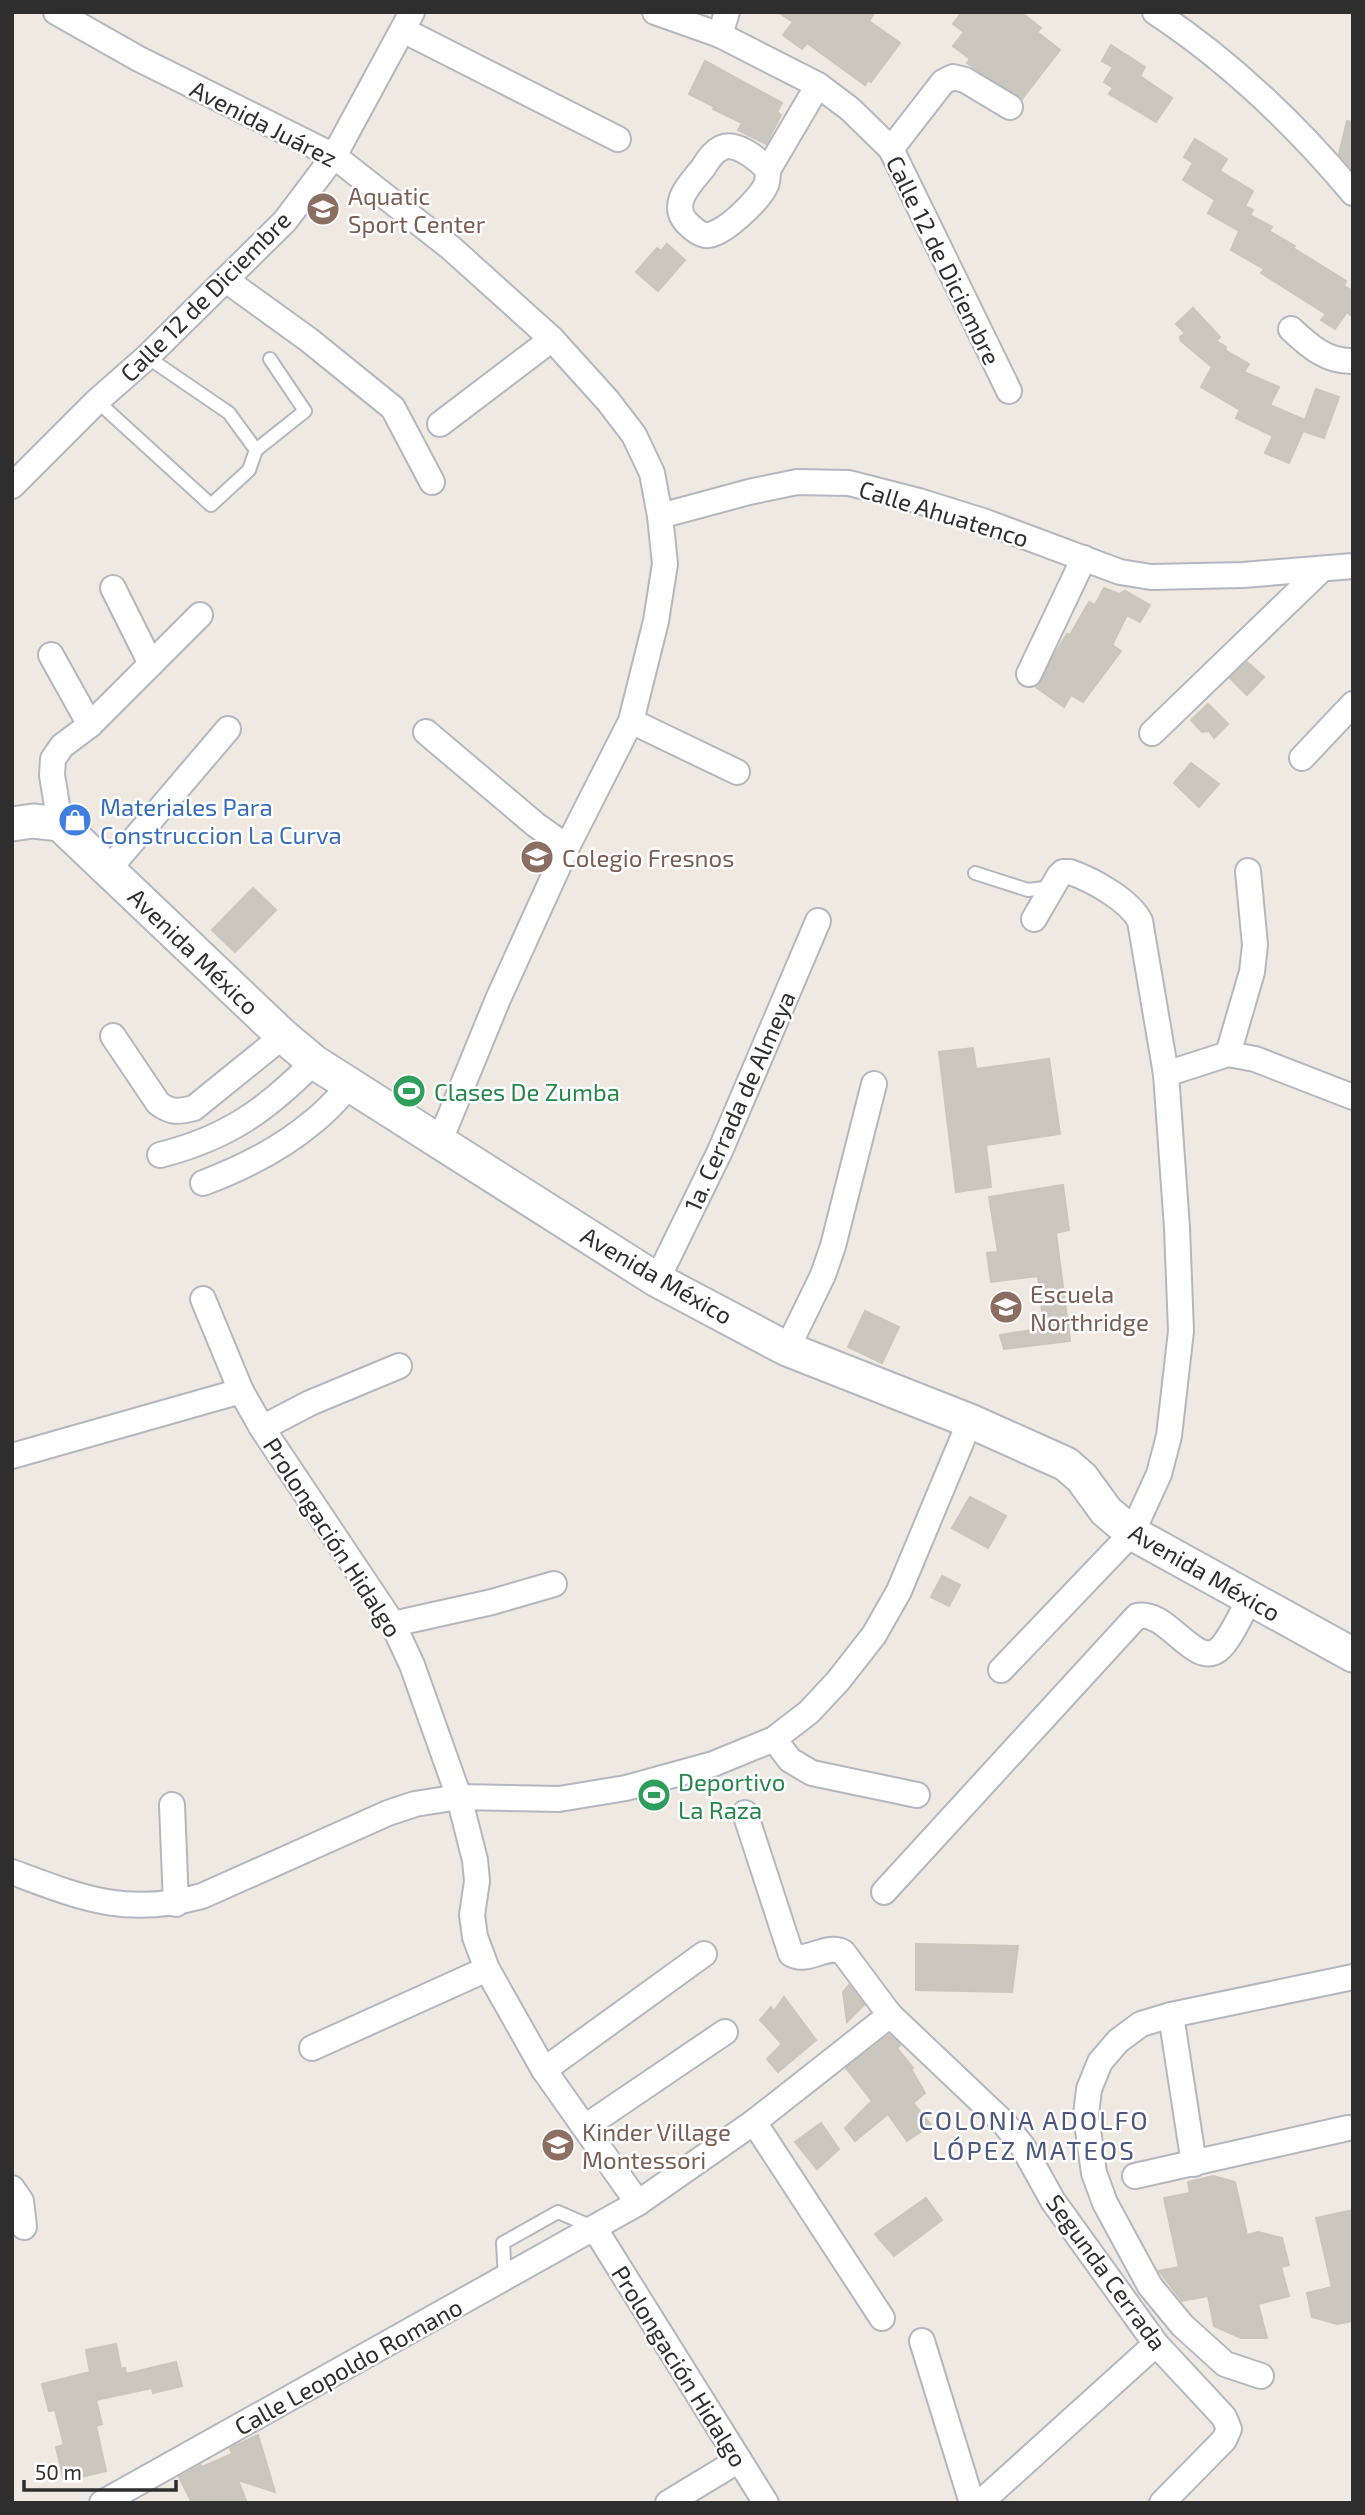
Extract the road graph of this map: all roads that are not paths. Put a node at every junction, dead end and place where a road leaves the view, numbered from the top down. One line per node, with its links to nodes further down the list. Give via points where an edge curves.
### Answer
1 (56, 12): 10 (street, Avenida Juárez, via 139,59)
2 (655, 12): 5 (street, Calle 12 de Diciembre)
3 (1155, 12): 12 (street, via 1243,80 1314,146)
4 (407, 21): 8 (street); 10 (street, Calle 12 de Diciembre)
5 (724, 24): 6 (street, Calle 12 de Diciembre)
6 (818, 85): 9 (street, Calle 12 de Diciembre); 11 (street)
7 (1010, 107): 9 (street, via 953,77 943,82)
8 (618, 139)
9 (891, 149): 19 (street, Calle 12 de Diciembre)
10 (334, 156): 13 (street, Calle 12 de Diciembre, via 285,221); 15 (street, Avenida Juárez, via 451,248)
11 (768, 170)
12 (1353, 193)
13 (226, 280): 16 (street, Calle 12 de Diciembre); 23 (street, via 393,408)
14 (1291, 329): 18 (street, via 1322,355)
15 (552, 340): 21 (street); 25 (street, Avenida Juárez, via 634,435 652,473)
16 (147, 357): 20 (street, Calle 12 de Diciembre); 22 (lane, via 229,413)
17 (270, 359): 22 (lane, via 305,411)
18 (1353, 361)
19 (1009, 391)
20 (97, 401): 22 (lane, via 211,505 249,470); 24 (street, Calle 12 de Diciembre)
21 (440, 424)
22 (256, 450)
23 (432, 482)
24 (12, 486)
25 (660, 516): 26 (street, Calle Ahuatenco, via 797,482 849,484 983,521); 35 (street, via 664,564 656,621)
26 (1084, 558): 28 (street, Calle Ahuatenco, via 1120,572 1151,577); 33 (street)
27 (1353, 566): 28 (street, Calle Ahuatenco)
28 (1322, 569): 39 (street)
29 (113, 588): 32 (street)
30 (200, 615): 32 (street)
31 (51, 655): 36 (street)
32 (151, 664): 36 (street)
33 (1029, 674)
34 (1353, 705): 40 (street)
35 (631, 721): 41 (street); 44 (street)
36 (90, 724): 43 (street, via 62,746 53,760)
37 (228, 729): 45 (street)
38 (426, 732): 44 (street)
39 (1152, 733)
40 (1302, 758)
41 (737, 772)
42 (12, 824): 43 (main road)
43 (60, 824): 45 (main road, Avenida México)
44 (567, 847): 59 (street)
45 (108, 870): 52 (main road, Avenida México)
46 (1248, 871): 53 (street, via 1255,944 1252,972)
47 (975, 873): 48 (lane, via 1028,890)
48 (1053, 887): 49 (street); 55 (street, via 1059,876 1070,872 1122,900 1136,913)
49 (1034, 919)
50 (818, 921): 62 (street, 1a. Cerrada de Almeya, via 731,1127)
51 (113, 1035): 52 (street, via 158,1103 179,1112 194,1108)
52 (283, 1036): 54 (main road, Avenida México)
53 (1228, 1054): 55 (street); 58 (street, via 1255,1059)
54 (314, 1062): 57 (main road, Avenida México); 60 (street, via 265,1108 231,1129)
55 (1166, 1074): 70 (street, via 1181,1331 1169,1436 1158,1475)
56 (874, 1084): 64 (street, via 833,1246)
57 (349, 1086): 59 (main road, Avenida México); 61 (street, via 293,1138)
58 (1352, 1098)
59 (439, 1143): 62 (main road, Avenida México)
60 (160, 1155)
61 (203, 1183)
62 (657, 1280): 64 (main road, Avenida México)
63 (203, 1299): 66 (street, Prolongación Hidalgo)
64 (787, 1349): 67 (main road, Avenida México)
65 (399, 1366): 68 (street)
66 (241, 1391): 68 (street, Prolongación Hidalgo); 69 (street)
67 (970, 1421): 70 (main road, Avenida México, via 1066,1464 1106,1511); 76 (street, via 899,1591 874,1635 809,1712)
68 (262, 1428): 73 (street, Prolongación Hidalgo)
69 (12, 1456)
70 (1132, 1533): 72 (main road, Avenida México); 75 (street)
71 (554, 1584): 73 (street)
72 (1250, 1598): 74 (main road, Avenida México); 82 (street, via 1226,1641 1208,1654 1196,1650 1159,1619 1138,1616)
73 (393, 1624): 78 (street, Prolongación Hidalgo)
74 (1353, 1655)
75 (1002, 1670)
76 (774, 1739): 77 (street, via 790,1760 812,1773); 78 (street, via 713,1764 626,1788 559,1799)
77 (917, 1795)
78 (459, 1797): 83 (street, via 388,1813); 85 (street, Prolongación Hidalgo, via 475,1860 475,1937)
79 (172, 1805): 83 (street)
80 (745, 1813): 87 (street, Segunda Cerrada, via 792,1954 800,1958 831,1949 843,1952)
81 (12, 1872): 83 (street, via 103,1902 140,1907)
82 (884, 1892)
83 (176, 1904)
84 (704, 1954): 91 (street)
85 (487, 1969): 90 (street); 91 (street, Prolongación Hidalgo)
86 (1353, 1977): 88 (street)
87 (890, 2015): 92 (street); 104 (street, Segunda Cerrada, via 1004,2123 1053,2201)
88 (1171, 2015): 95 (street); 105 (street, via 1141,2024 1100,2062 1089,2089 1086,2115 1094,2173 1150,2286 1182,2326 1225,2364)
89 (725, 2032): 93 (street)
90 (312, 2048)
91 (544, 2070): 93 (street, Prolongación Hidalgo)
92 (754, 2122): 98 (street); 102 (street)
93 (585, 2127): 98 (street, Prolongación Hidalgo)
94 (1348, 2127): 95 (street)
95 (1194, 2164): 96 (street)
96 (1135, 2176)
97 (12, 2188): 99 (street, via 21,2200)
98 (638, 2203): 100 (street)
99 (24, 2227)
100 (595, 2229): 101 (street, Calle Leopoldo Romano); 101 (lane, via 558,2212 547,2218 503,2243); 106 (street, Prolongación Hidalgo)
101 (505, 2280): 107 (street, Calle Leopoldo Romano)
102 (882, 2318)
103 (922, 2341): 110 (street)
104 (1156, 2344): 111 (street); 112 (street, Segunda Cerrada, via 1224,2417 1228,2429 1224,2440)
105 (1261, 2376)
106 (739, 2459): 108 (street); 109 (street, Prolongación Hidalgo)
107 (102, 2503)
108 (668, 2503)
109 (766, 2503)
110 (972, 2503)
111 (980, 2503)
112 (1162, 2503)

